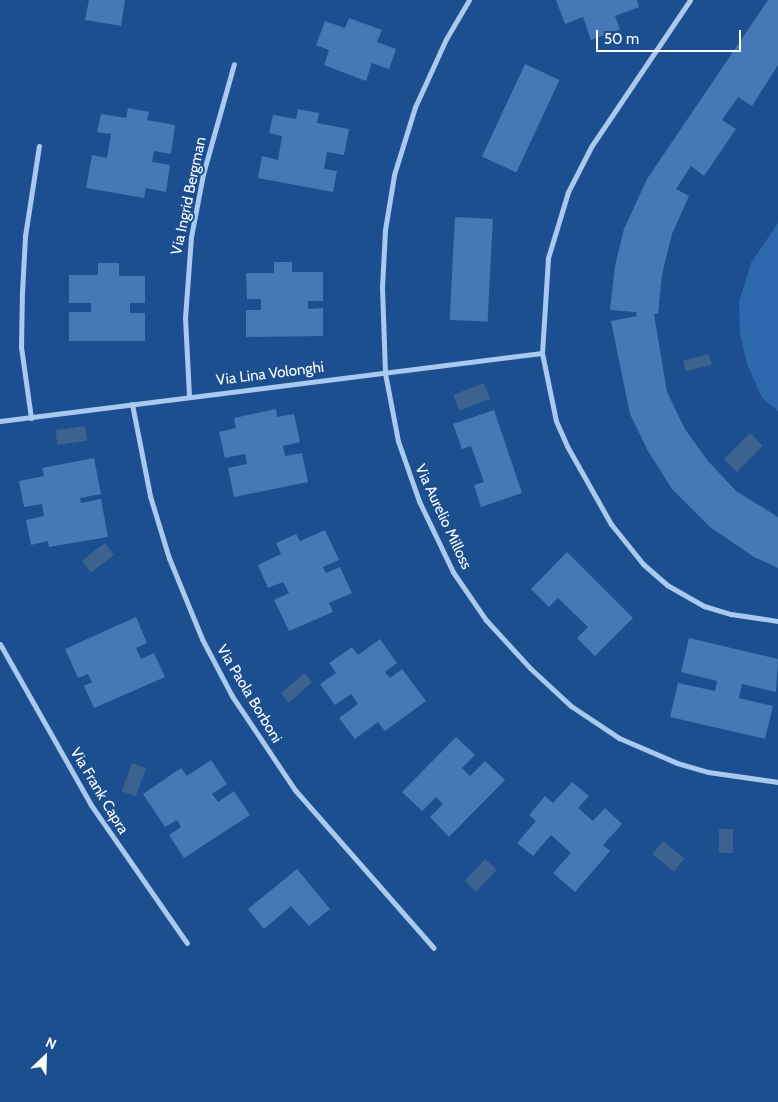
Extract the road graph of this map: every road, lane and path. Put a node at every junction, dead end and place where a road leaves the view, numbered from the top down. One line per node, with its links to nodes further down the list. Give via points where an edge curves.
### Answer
1 (469, 0): 6 (street, Via Aurelio Milloss, via 426,81 394,175 383,250)
2 (690, 0): 5 (street, via 591,147 568,192 548,258)
3 (234, 64): 7 (street, Via Ingrid Bergman, via 191,236 186,310)
4 (39, 146): 9 (street, via 25,236 22,292 21,346)
5 (542, 353): 6 (street, Via Lina Volonghi); 11 (street, via 556,421 571,455 611,524 644,564 668,585 704,606)
6 (385, 373): 7 (street, Via Lina Volonghi); 13 (street, Via Aurelio Milloss, via 398,441 433,532 473,603 517,655 587,718 636,746 692,768)
7 (189, 396): 8 (street, Via Lina Volonghi)
8 (132, 404): 9 (street, Via Lina Volonghi); 15 (street, Via Paola Borboni, via 160,531 183,596 219,673 295,790)
9 (31, 418): 10 (street, Via Lina Volonghi)
10 (0, 421)
11 (778, 621)
12 (0, 644): 14 (street, Via Frank Capra, via 91,805)
13 (778, 782)
14 (187, 943)
15 (434, 948)

